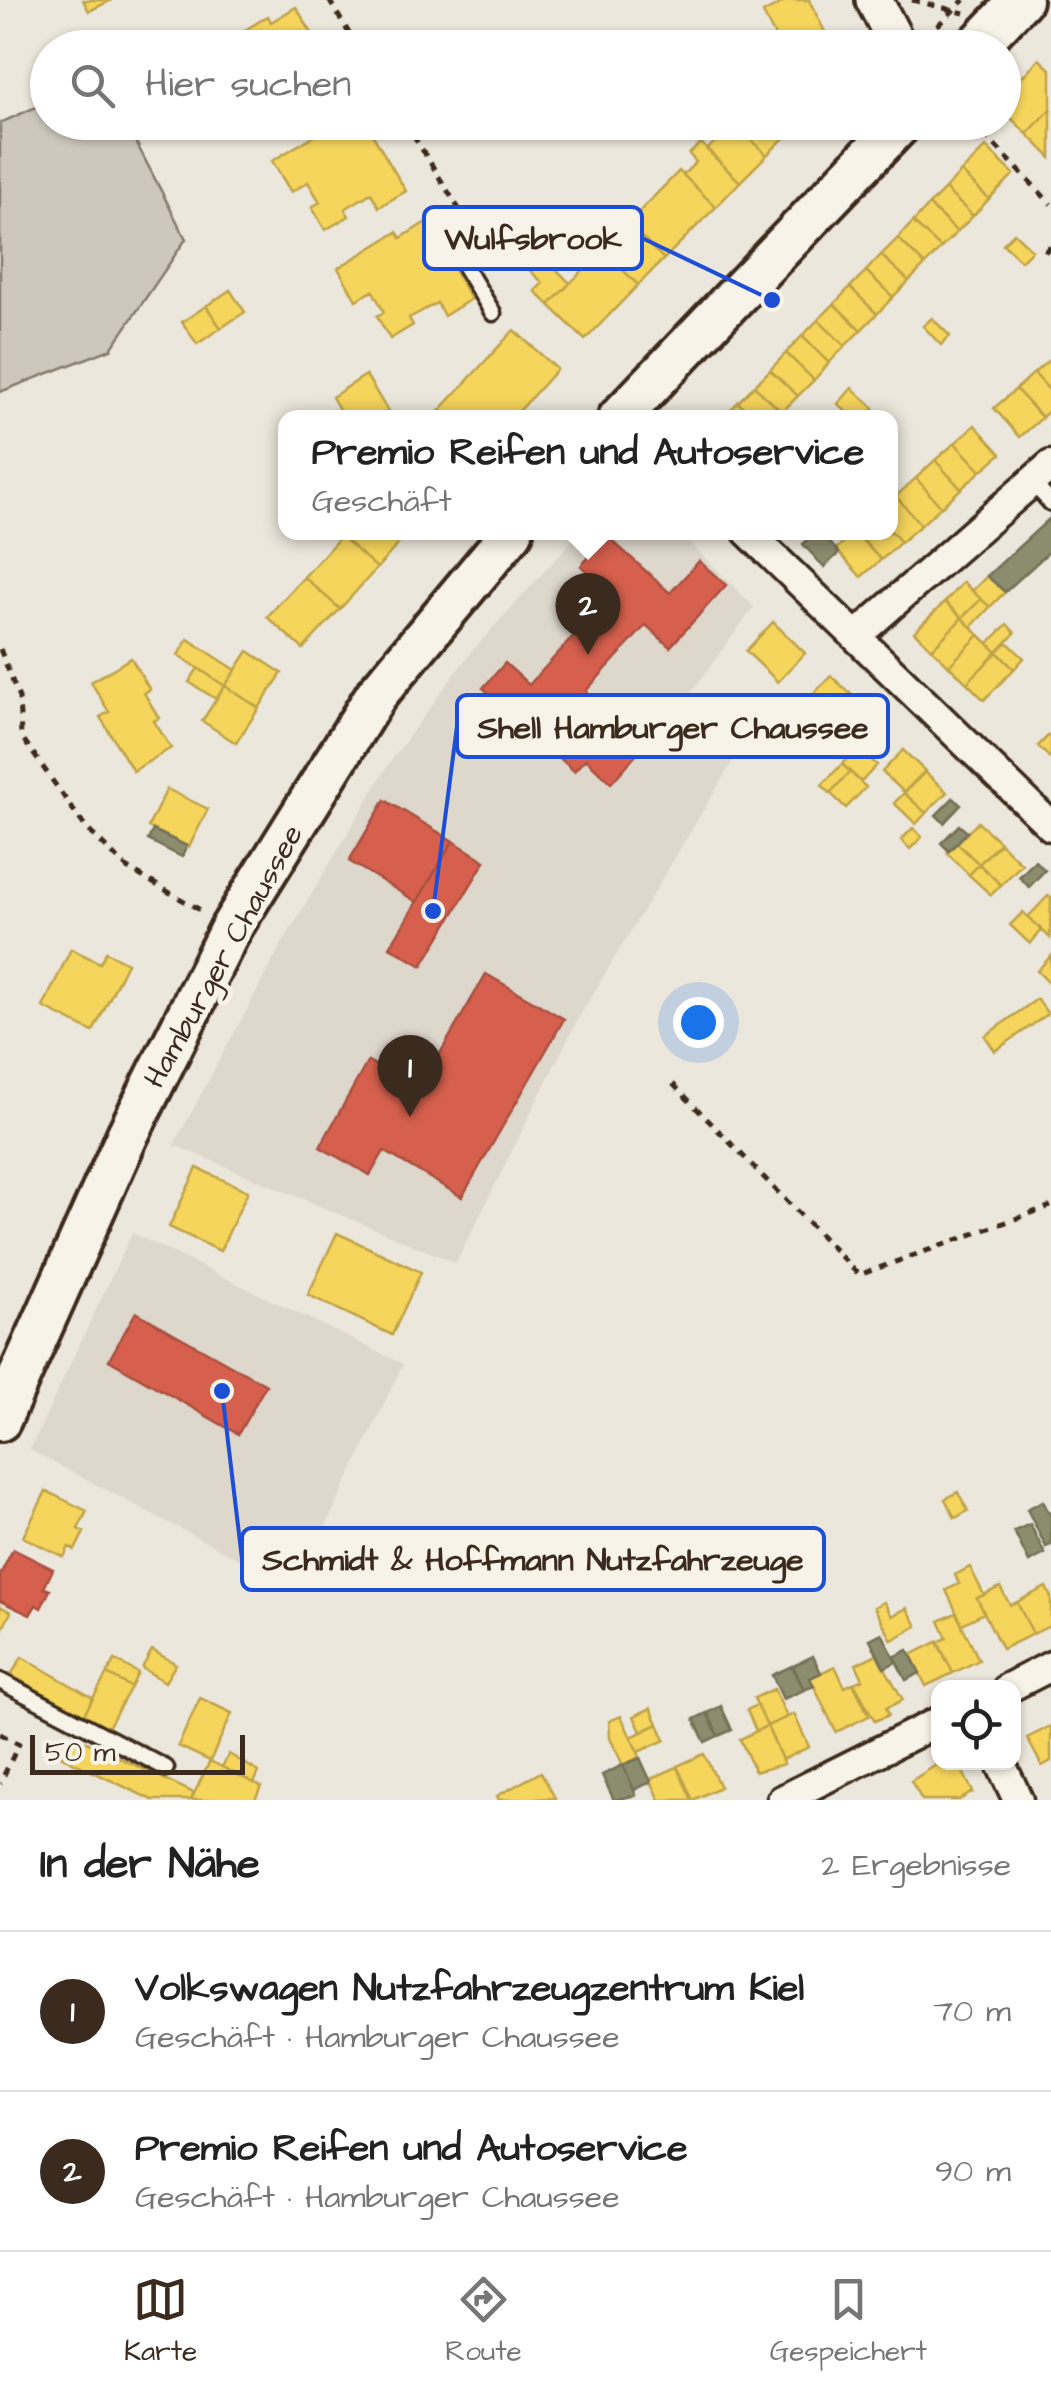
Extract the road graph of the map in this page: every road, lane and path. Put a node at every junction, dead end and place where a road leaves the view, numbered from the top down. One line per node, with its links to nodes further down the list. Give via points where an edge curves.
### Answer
1 (329, 0): 8 (path)
2 (874, 0): 9 (street)
3 (912, 0): 6 (path)
4 (964, 0): 6 (path)
5 (1020, 0): 11 (main road)
6 (956, 9): 7 (path); 10 (path)
7 (937, 26)
8 (347, 30)
9 (890, 30)
10 (976, 30)
11 (992, 30)
12 (416, 140): 19 (path)
13 (885, 140): 21 (main road)
14 (989, 140): 15 (path)
15 (1051, 204)
16 (439, 224): 20 (lane)
17 (1051, 245): 18 (path)
18 (1045, 252)
19 (490, 259)
20 (494, 313)
21 (629, 410)
22 (1045, 483): 25 (street)
23 (505, 540): 28 (main road, Hamburger Chaussee, via 376,696)
24 (756, 540): 25 (street)
25 (856, 636): 27 (street)
26 (0, 649): 28 (path, via 19,698 21,736 86,828 126,868)
27 (1051, 826)
28 (231, 928): 31 (main road, Hamburger Chaussee, via 128,1134)
29 (673, 1084): 30 (path, via 859,1275)
30 (1051, 1206)
31 (0, 1420)
32 (1051, 1666): 34 (street)
33 (0, 1681): 37 (lane)
34 (1021, 1681)
35 (931, 1726): 40 (street)
36 (0, 1734): 39 (path, via 19,1744)
37 (166, 1768)
38 (1004, 1770): 41 (street)
39 (0, 1781)
40 (782, 1800)
41 (1018, 1800)

